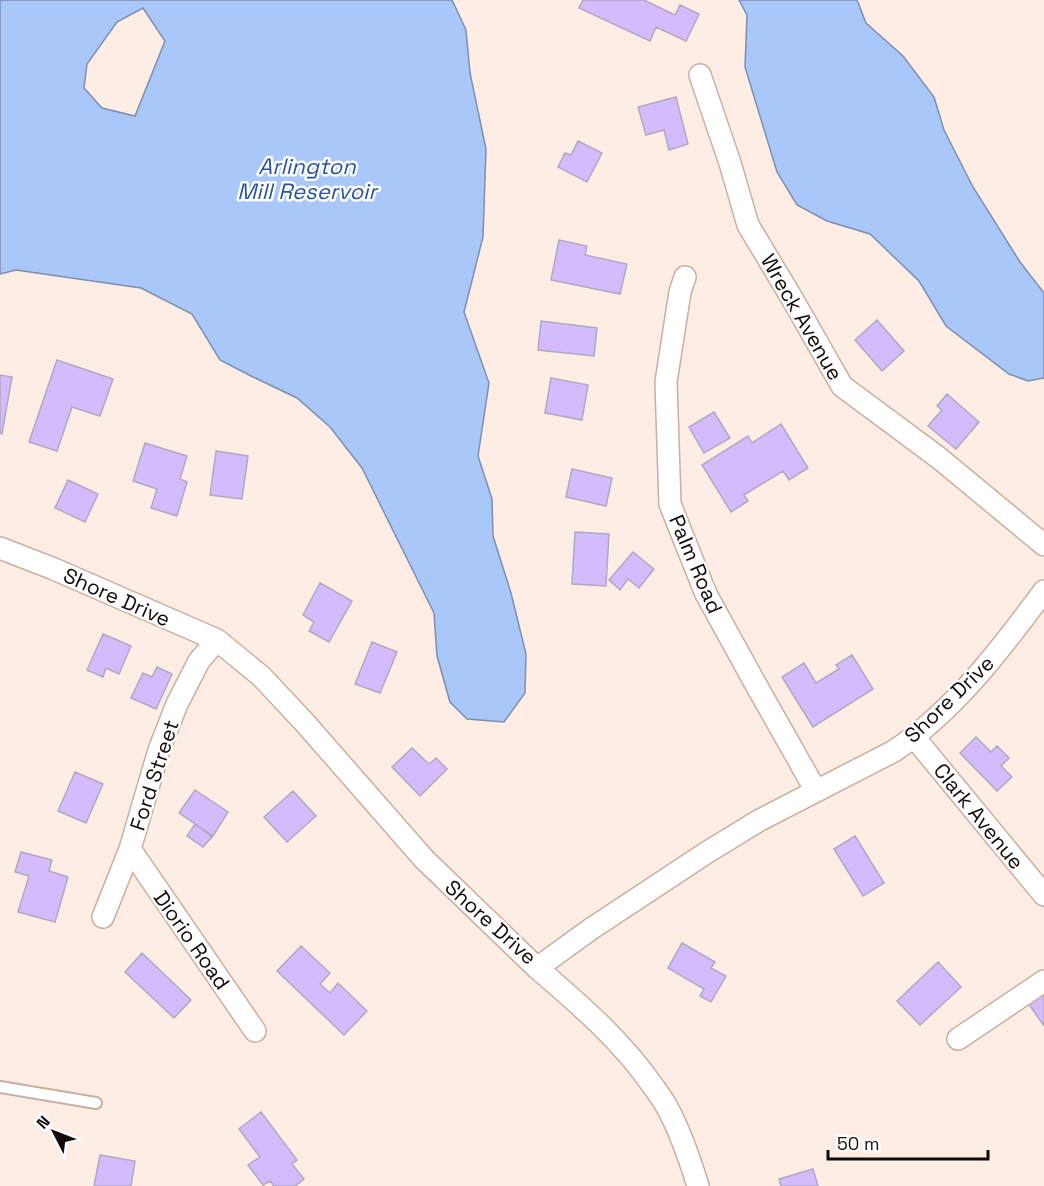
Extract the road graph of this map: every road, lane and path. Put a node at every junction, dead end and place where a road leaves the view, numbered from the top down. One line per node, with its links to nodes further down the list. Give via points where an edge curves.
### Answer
1 (700, 75): 3 (street, Wreck Avenue, via 748,225 842,386 939,458)
2 (685, 277): 8 (street, Palm Road, via 666,382 670,504 706,594)
3 (1044, 544)
4 (0, 548): 6 (street, Shore Drive)
5 (1044, 591): 7 (street, Shore Drive, via 991,660)
6 (217, 640): 9 (street, Ford Street, via 199,661 177,704); 12 (street, Shore Drive, via 261,676 424,860)
7 (914, 737): 8 (street, Shore Drive); 10 (street, Clark Avenue)
8 (816, 791): 12 (street, Shore Drive, via 706,853)
9 (130, 849): 11 (street, Ford Street); 14 (street, Diorio Road)
10 (1044, 895)
11 (103, 917)
12 (537, 968): 18 (street, via 576,1000 641,1068 668,1107)
13 (1044, 981): 15 (street)
14 (255, 1031)
15 (958, 1039)
16 (0, 1087): 17 (lane)
17 (96, 1103)
18 (698, 1186)

